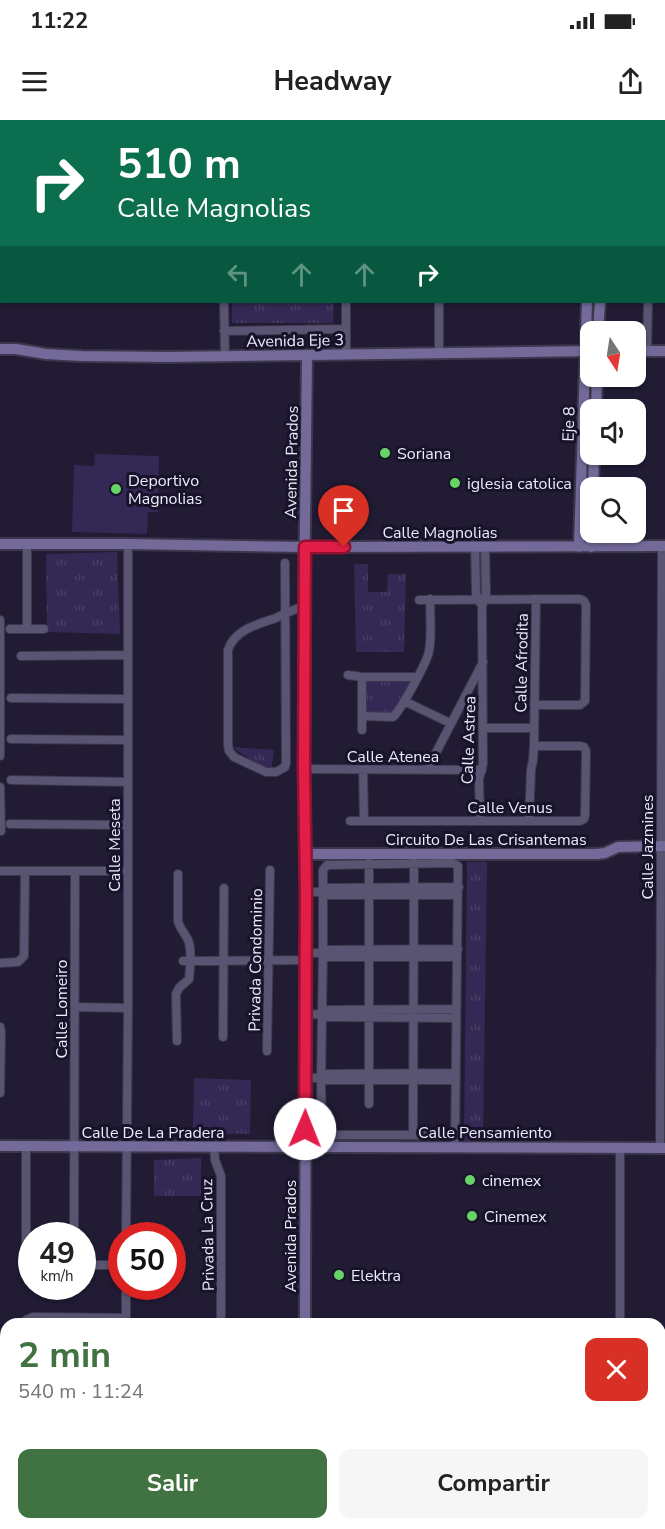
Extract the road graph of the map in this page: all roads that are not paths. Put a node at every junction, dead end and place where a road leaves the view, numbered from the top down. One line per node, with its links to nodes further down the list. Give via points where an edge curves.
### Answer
1 (224, 303): 11 (street)
2 (346, 303): 10 (street)
3 (439, 303): 16 (street)
4 (587, 303): 7 (main road, Eje 8)
5 (600, 303): 8 (main road)
6 (648, 303): 9 (street)
7 (587, 321)
8 (599, 321)
9 (645, 321)
10 (346, 329): 11 (street); 17 (street)
11 (224, 331): 19 (street)
12 (0, 349): 19 (main road, Avenida Eje 3, via 81,356)
13 (646, 351): 14 (main road)
14 (665, 351)
15 (580, 352): 16 (main road, Avenida Eje 3)
16 (439, 353): 17 (main road, Avenida Eje 3)
17 (346, 354): 18 (main road, Avenida Eje 3)
18 (307, 355): 19 (main road, Avenida Eje 3); 27 (main road, Avenida Prados)
19 (225, 357)
20 (586, 387): 28 (main road, Eje 8)
21 (591, 543): 29 (main road)
22 (0, 544): 23 (main road, Calle Magnolias)
23 (27, 544): 24 (main road, Calle Magnolias); 39 (street)
24 (128, 544): 27 (main road, Calle Magnolias); 42 (street, Calle Meseta)
25 (480, 546): 27 (main road, Calle Magnolias); 28 (main road, Calle Magnolias); 34 (street, Calle Astrea)
26 (663, 546): 29 (main road, Calle Magnolias); 75 (street, Calle Jazmines)
27 (305, 547): 35 (main road, Avenida Prados)
28 (579, 547): 29 (main road, Calle Magnolias)
29 (591, 547)
30 (285, 563): 36 (street)
31 (430, 599): 33 (street); 34 (street); 47 (street, via 429,652)
32 (536, 599): 34 (street); 51 (street, Calle Afrodita); 51 (street, via 580,599 585,603 586,699 580,705)
33 (419, 600)
34 (482, 601): 44 (street, Calle Astrea)
35 (304, 607): 36 (street); 61 (main road, Avenida Prados)
36 (285, 613): 36 (street, via 286,763 283,769 269,773 234,757 228,748 228,650 243,631)
37 (0, 620): 41 (street)
38 (10, 629): 39 (street)
39 (27, 629): 40 (street)
40 (44, 629)
41 (1, 632): 60 (street)
42 (128, 655): 43 (street); 49 (street, Calle Meseta)
43 (21, 656)
44 (483, 661): 53 (street, Calle Astrea); 54 (street, Calle Astrea)
45 (348, 675): 46 (street)
46 (362, 677): 47 (street); 52 (street)
47 (417, 677): 50 (street)
48 (11, 698): 49 (street)
49 (128, 699): 58 (street, Calle Meseta)
50 (404, 701): 52 (street, via 393,717); 53 (street)
51 (534, 705): 55 (street, Calle Afrodita)
52 (362, 716): 56 (street)
53 (450, 723): 63 (street, Calle Astrea)
54 (484, 728): 55 (street, Calle Afrodita); 64 (street, Calle Astrea)
55 (534, 728): 59 (street, Calle Afrodita)
56 (362, 730)
57 (11, 739): 58 (street)
58 (127, 740): 66 (street, Calle Meseta)
59 (534, 746): 71 (street, Calle Afrodita); 71 (street, Calle Venus, via 584,747 585,815 580,820)
60 (0, 756)
61 (304, 769): 62 (street, Calle Atenea); 76 (main road, Avenida Prados)
62 (363, 770): 63 (street, Calle Atenea); 69 (street)
63 (427, 770): 64 (street, Calle Atenea)
64 (482, 770): 70 (street, Calle Astrea)
65 (11, 780): 66 (street)
66 (127, 782): 73 (street, Calle Meseta)
67 (0, 787): 74 (street)
68 (350, 821): 69 (street, Calle Venus)
69 (364, 821): 70 (street, Calle Venus)
70 (480, 821): 71 (street, Calle Venus)
71 (529, 821)
72 (10, 824): 73 (street)
73 (127, 825): 83 (street, Calle Meseta)
74 (1, 831)
75 (663, 846): 76 (main road, Circuito De Las Crisantemas, via 618,847 597,854); 129 (street, Calle Jazmines)
76 (306, 854): 88 (main road, Avenida Prados)
77 (414, 862): 78 (street); 86 (street); 87 (street, via 455,863)
78 (369, 863): 89 (street, via 327,864); 90 (street)
79 (270, 870): 96 (street, Privada Condominio)
80 (0, 871): 81 (street)
81 (25, 871): 82 (street); 99 (street, via 24,956 18,962)
82 (75, 871): 83 (street); 100 (street, Calle Lomeiro)
83 (128, 872): 101 (street, Calle Meseta)
84 (178, 874): 97 (street, via 178,921 189,942)
85 (224, 888): 98 (street, Privada Condominio)
86 (414, 891): 87 (street); 90 (street); 93 (street)
87 (458, 891): 94 (street)
88 (306, 892): 89 (street); 95 (main road, Avenida Prados)
89 (322, 892): 90 (street); 91 (street)
90 (370, 892): 92 (street)
91 (322, 953): 92 (street); 95 (street); 104 (street)
92 (370, 953): 93 (street); 103 (street)
93 (414, 953): 94 (street); 105 (street)
94 (457, 953): 102 (street)
95 (306, 957): 96 (street); 106 (main road, Avenida Prados)
96 (268, 960): 98 (street); 111 (street, Privada Condominio)
97 (187, 961): 98 (street); 110 (street, via 189,979 176,994)
98 (223, 961): 109 (street, Privada Condominio)
99 (0, 963)
100 (75, 1007): 101 (street); 123 (street, Calle Lomeiro)
101 (128, 1008): 124 (street, Calle Meseta)
102 (456, 1010): 105 (street); 107 (street)
103 (369, 1013): 104 (street); 105 (street); 113 (street)
104 (321, 1014): 106 (street); 116 (street)
105 (414, 1014): 107 (street); 114 (street)
106 (306, 1015): 115 (main road, Avenida Prados)
107 (456, 1018): 112 (street)
108 (0, 1028): 117 (street)
109 (223, 1038)
110 (177, 1041)
111 (267, 1051)
112 (456, 1076): 114 (street); 120 (street)
113 (369, 1077): 114 (street); 116 (street); 118 (street)
114 (414, 1077): 119 (street)
115 (306, 1078): 116 (street); 128 (main road, Avenida Prados)
116 (320, 1078): 119 (street, via 321,1130 325,1135)
117 (0, 1093)
118 (369, 1104)
119 (412, 1135): 120 (street)
120 (455, 1135): 126 (street)
121 (0, 1146): 122 (main road, Calle De La Pradera)
122 (26, 1146): 123 (main road, Calle De La Pradera); 130 (street)
123 (74, 1146): 124 (main road, Calle De La Pradera); 131 (street, Calle Lomeiro)
124 (127, 1147): 125 (main road, Calle De La Pradera); 132 (street, Calle Meseta)
125 (214, 1147): 128 (main road, Calle De La Pradera); 135 (street, Privada La Cruz, via 221,1176)
126 (455, 1147): 127 (main road, Calle Pensamiento); 128 (main road, Calle Pensamiento)
127 (620, 1147): 129 (main road, Calle Pensamiento); 137 (street)
128 (305, 1148): 136 (main road, Avenida Prados)
129 (662, 1148)
130 (26, 1222)
131 (74, 1222)
132 (126, 1222)
133 (126, 1300): 134 (street)
134 (126, 1318)
135 (221, 1318)
136 (305, 1318)
137 (620, 1318)

